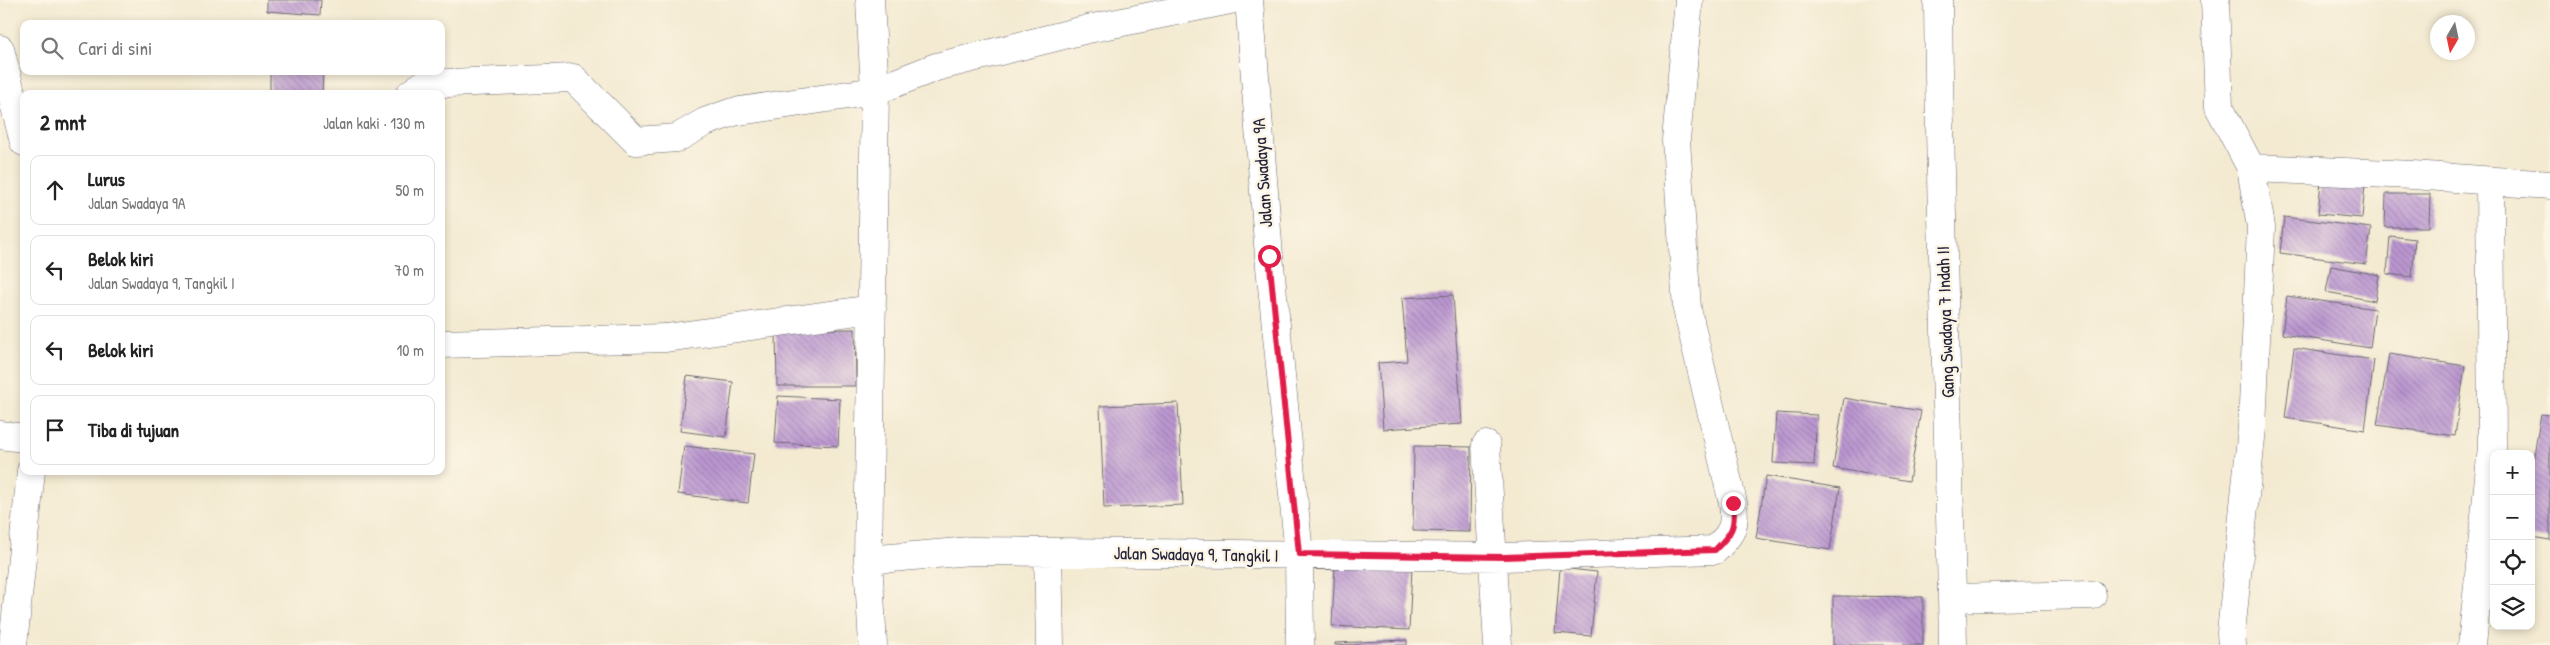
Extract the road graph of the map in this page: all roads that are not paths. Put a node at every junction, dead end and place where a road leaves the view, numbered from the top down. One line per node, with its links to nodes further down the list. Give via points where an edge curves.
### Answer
1 (870, 0): 9 (street)
2 (1230, 0): 9 (street, via 1088,29 936,67)
3 (1249, 0): 21 (street, Jalan Swadaya 9A, via 1269,256)
4 (1690, 0): 22 (street, Jalan Swadaya 9, Tangkil I, via 1676,140 1687,309 1736,521 1728,537 1715,550)
5 (1938, 0): 25 (street, Gang Swadaya 7 Indah II)
6 (2214, 0): 11 (street, via 2219,107)
7 (0, 49): 10 (street)
8 (416, 90): 9 (street, via 424,84 573,78 636,140 677,138 705,122 733,112)
9 (875, 91): 14 (street)
10 (20, 126)
11 (2252, 168): 12 (street); 32 (street, via 2261,236 2252,428)
12 (2490, 181): 13 (street); 33 (street, via 2492,447)
13 (2550, 186)
14 (872, 308): 15 (street, via 666,338); 23 (street)
15 (445, 344)
16 (0, 435): 17 (street)
17 (20, 438)
18 (1486, 445): 22 (street)
19 (31, 475): 26 (street)
20 (1048, 552): 21 (street, Jalan Swadaya 9, Tangkil I); 23 (street, Jalan Swadaya 9, Tangkil I, via 970,551); 28 (street)
21 (1299, 554): 22 (street, Jalan Swadaya 9, Tangkil I); 29 (street, Jalan Swadaya 9A)
22 (1493, 556): 30 (street)
23 (868, 560): 27 (street)
24 (2092, 595): 25 (street)
25 (1952, 598): 31 (street, Gang Swadaya 7 Indah II)
26 (13, 645)
27 (872, 645)
28 (1050, 645)
29 (1300, 645)
30 (1498, 645)
31 (1952, 645)
32 (2232, 645)
33 (2472, 645)

